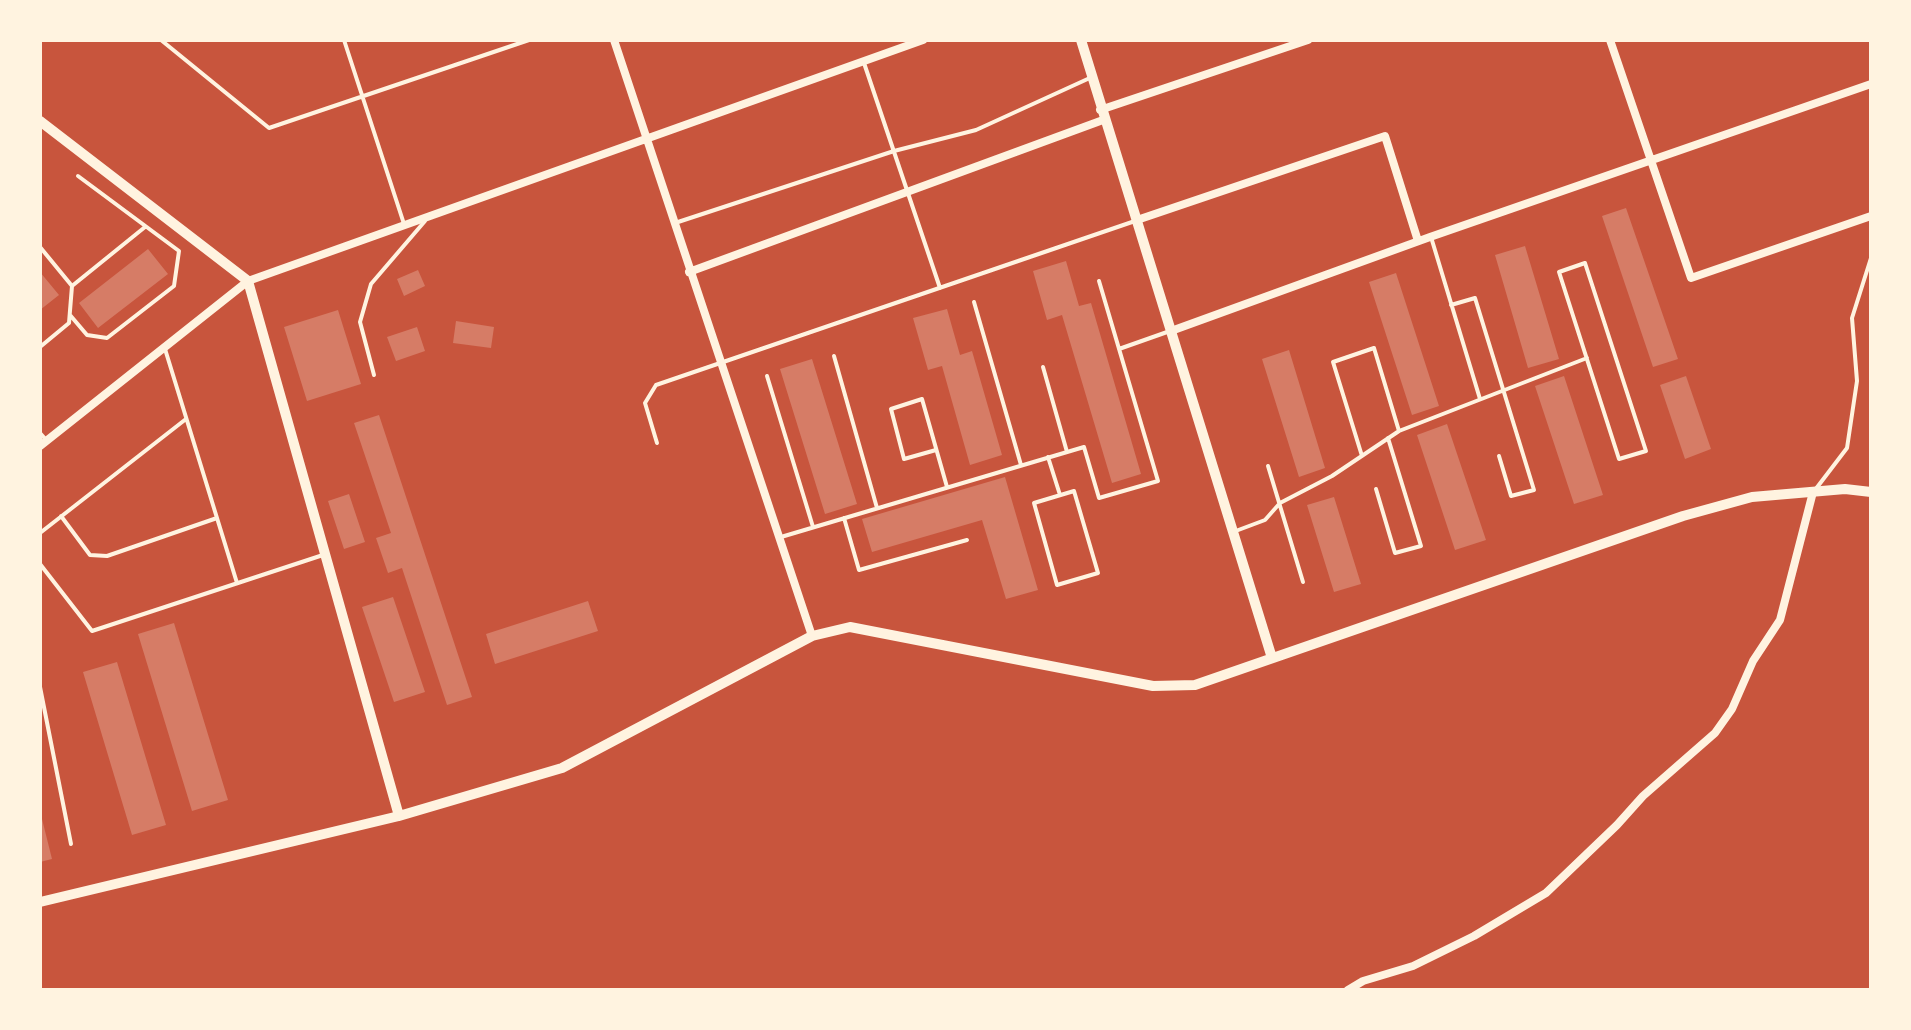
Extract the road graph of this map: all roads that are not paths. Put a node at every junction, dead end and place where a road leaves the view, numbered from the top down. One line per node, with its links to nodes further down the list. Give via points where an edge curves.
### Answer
1 (161, 40): 13 (lane, via 269,128)
2 (344, 40): 13 (lane)
3 (529, 40): 13 (lane)
4 (614, 40): 16 (street)
5 (923, 40): 9 (street)
6 (1081, 40): 11 (street)
7 (1308, 40): 14 (street)
8 (1610, 40): 18 (street)
9 (909, 42): 10 (street)
10 (863, 61): 16 (street); 17 (lane)
11 (1092, 77): 14 (street); 17 (lane, via 976,130)
12 (1871, 84): 18 (street)
13 (362, 96): 24 (lane)
14 (1102, 115): 20 (street); 23 (street)
15 (40, 121): 32 (street)
16 (644, 139): 21 (street); 25 (street)
17 (894, 151): 20 (lane); 25 (lane)
18 (1652, 162): 22 (street, via 1691,278); 27 (street)
19 (78, 176): 26 (lane)
20 (908, 194): 31 (street); 35 (lane)
21 (432, 213): 24 (street); 47 (lane, via 371,284 360,322)
22 (1871, 216)
23 (1137, 220): 28 (street, via 1385,136); 35 (lane); 39 (street)
24 (404, 224): 32 (street)
25 (673, 224): 31 (street)
26 (145, 227): 34 (lane); 38 (lane, via 179,251 174,286 107,338 87,335)
27 (1430, 237): 28 (street); 37 (lane)
28 (1418, 241): 39 (street)
29 (40, 247): 34 (lane)
30 (1871, 258): 66 (lane, via 1852,318 1857,381 1847,448)
31 (689, 272): 45 (street)
32 (248, 281): 41 (street); 79 (street)
33 (1099, 281): 42 (lane)
34 (72, 286): 38 (lane)
35 (940, 288): 45 (lane)
36 (974, 302): 62 (lane)
37 (1451, 305): 49 (lane, via 1475,298); 50 (lane)
38 (70, 315): 40 (lane, via 69,323)
39 (1171, 331): 42 (lane); 75 (street)
40 (40, 347)
41 (164, 347): 51 (lane); 55 (street)
42 (1119, 349): 58 (lane, via 1158,481 1099,498 1084,447)
43 (834, 356): 70 (lane)
44 (1587, 358): 44 (lane, via 1559,272 1585,263 1646,451 1619,459); 49 (lane)
45 (720, 363): 56 (lane, via 656,385 645,403); 77 (street)
46 (1043, 367): 58 (lane)
47 (374, 375)
48 (767, 376): 74 (lane)
49 (1503, 390): 50 (lane); 60 (lane, via 1534,490 1511,496)
50 (1480, 399): 52 (lane)
51 (186, 419): 71 (lane); 72 (lane)
52 (1399, 431): 54 (lane); 59 (lane, via 1374,348 1333,362)
53 (40, 433): 55 (lane)
54 (1388, 438): 59 (lane); 65 (lane, via 1421,546 1395,553)
55 (43, 443)
56 (657, 443)
57 (936, 450): 57 (lane, via 922,399 891,409 904,459); 64 (lane)
58 (1067, 452): 61 (lane)
59 (1362, 456): 69 (lane)
60 (1499, 456)
61 (1048, 457): 62 (lane); 68 (lane)
62 (1021, 465): 64 (lane)
63 (1268, 466): 69 (lane)
64 (947, 487): 70 (lane)
65 (1376, 489)
66 (1813, 492): 67 (street); 84 (street, via 1752,497 1683,516); 89 (street, via 1780,620 1715,733 1652,787 1546,893 1413,966)
67 (1871, 492)
68 (1060, 495): 68 (lane, via 1034,503 1057,585 1098,573 1074,491)
69 (1280, 503): 75 (lane, via 1265,520); 81 (lane)
70 (877, 508): 73 (lane)
71 (61, 516): 72 (lane, via 90,555 107,556); 76 (lane)
72 (217, 518): 82 (lane)
73 (844, 518): 74 (lane); 78 (lane, via 859,570)
74 (813, 527): 77 (lane)
75 (1233, 532): 84 (street)
76 (40, 533)
77 (778, 537): 83 (street)
78 (967, 540)
79 (325, 554): 82 (lane); 86 (street)
80 (40, 564): 82 (lane, via 92,631)
81 (1303, 582)
82 (237, 583)
83 (812, 636): 84 (street, via 850,627 1153,686 1195,685); 86 (street, via 562,768)
84 (1272, 658)
85 (40, 687): 87 (lane)
86 (399, 816): 88 (street)
87 (71, 844)
88 (40, 902)
89 (1348, 990)

